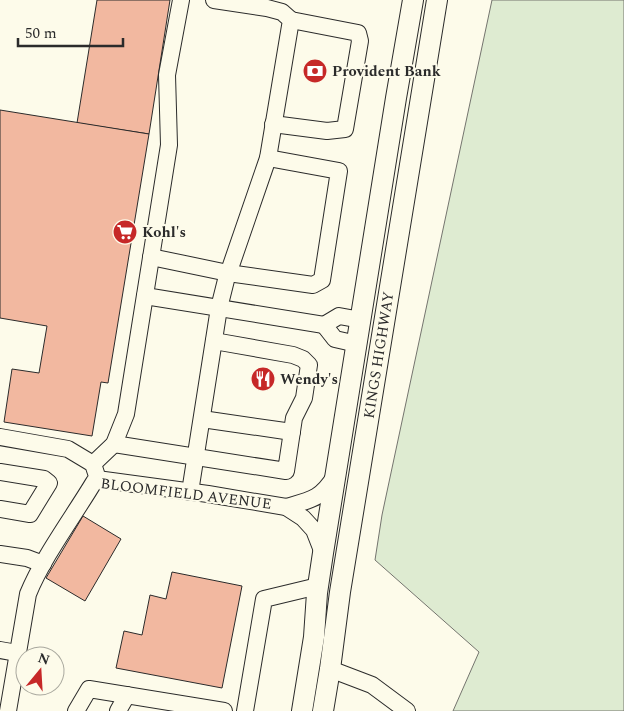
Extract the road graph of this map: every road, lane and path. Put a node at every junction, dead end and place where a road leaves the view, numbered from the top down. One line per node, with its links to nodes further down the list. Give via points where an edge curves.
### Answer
1 (181, 0): 8 (street, via 167,75 169,145)
2 (214, 0): 5 (street, via 267,8 282,12)
3 (413, 0): 12 (main road, KINGS HIGHWAY)
4 (436, 0): 35 (main road, KINGS HIGHWAY)
5 (291, 20): 6 (street); 6 (street, via 358,33 360,41 345,129 327,131)
6 (273, 124): 7 (street)
7 (268, 158): 9 (street); 9 (street, via 339,171 322,280 313,285)
8 (151, 257): 9 (street); 10 (street)
9 (228, 273): 11 (street)
10 (145, 296): 11 (street); 19 (street, via 126,414)
11 (219, 308): 13 (street); 14 (street)
12 (361, 320): 13 (street, via 339,316); 15 (main road, KINGS HIGHWAY)
13 (324, 325): 15 (street, via 335,339)
14 (214, 341): 16 (street); 17 (street, via 303,359 309,366 304,398 294,418)
15 (357, 344): 23 (main road, KINGS HIGHWAY)
16 (202, 418): 17 (street); 20 (street)
17 (292, 432): 20 (street, via 286,471)
18 (0, 436): 22 (street, via 68,448)
19 (114, 444): 20 (street); 22 (street)
20 (196, 457): 24 (street)
21 (0, 472): 26 (street, via 44,478 50,483 30,514)
22 (95, 472): 24 (street, BLOOMFIELD AVENUE); 29 (street, BLOOMFIELD AVENUE, via 94,482)
23 (337, 474): 25 (street, BLOOMFIELD AVENUE, via 323,494); 27 (main road, KINGS HIGHWAY)
24 (190, 492): 25 (street, BLOOMFIELD AVENUE)
25 (286, 507): 27 (street, BLOOMFIELD AVENUE, via 314,530)
26 (0, 509)
27 (323, 553): 30 (main road, KINGS HIGHWAY)
28 (0, 554): 29 (street)
29 (44, 564): 31 (street, BLOOMFIELD AVENUE, via 28,594)
30 (318, 586): 42 (street, via 264,599); 43 (main road, KINGS HIGHWAY, via 314,637)
31 (18, 646)
32 (0, 650): 33 (street)
33 (15, 653)
34 (15, 666): 38 (street, BLOOMFIELD AVENUE)
35 (330, 669): 37 (main road, KINGS HIGHWAY); 44 (street, via 372,685)
36 (128, 695): 39 (street, via 89,689); 40 (street); 41 (street)
37 (325, 710)
38 (8, 711)
39 (76, 711)
40 (118, 711)
41 (224, 711)
42 (245, 711)
43 (302, 711)
44 (407, 711)

